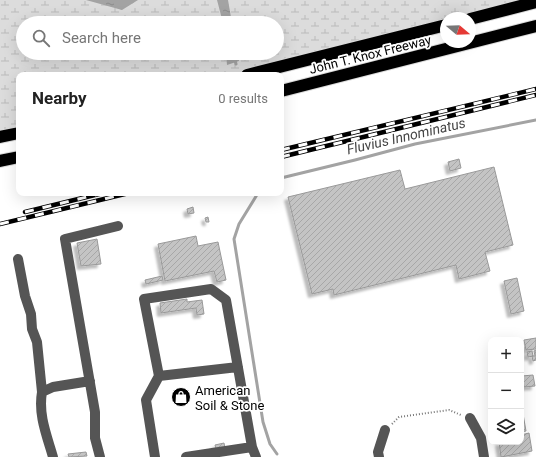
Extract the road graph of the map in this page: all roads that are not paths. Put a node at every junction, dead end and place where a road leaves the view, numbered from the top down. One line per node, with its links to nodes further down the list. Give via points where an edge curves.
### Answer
1 (536, 2): 2 (highway)
2 (476, 17)
3 (536, 26): 6 (highway, John T. Knox Freeway)
4 (440, 27): 5 (highway, John T. Knox Freeway)
5 (259, 72)
6 (284, 90)
7 (16, 134): 8 (highway)
8 (0, 137)
9 (16, 158): 10 (highway)
10 (0, 161)
11 (118, 226): 15 (street, via 65,239)
12 (18, 259): 16 (street, via 37,342)
13 (238, 367): 14 (street); 14 (street, via 226,300 211,290 144,299); 19 (street)
14 (159, 376): 22 (street, via 146,400)
15 (90, 381): 16 (street, via 53,387); 21 (street, via 95,412 95,438)
16 (42, 392): 20 (street, via 44,432)
17 (470, 418): 26 (street, via 481,438)
18 (385, 430): 25 (street, via 378,452)
19 (252, 447): 23 (street); 24 (street)
20 (53, 457)
21 (100, 457)
22 (155, 457)
23 (186, 457)
24 (256, 457)
25 (379, 457)
26 (484, 457)

